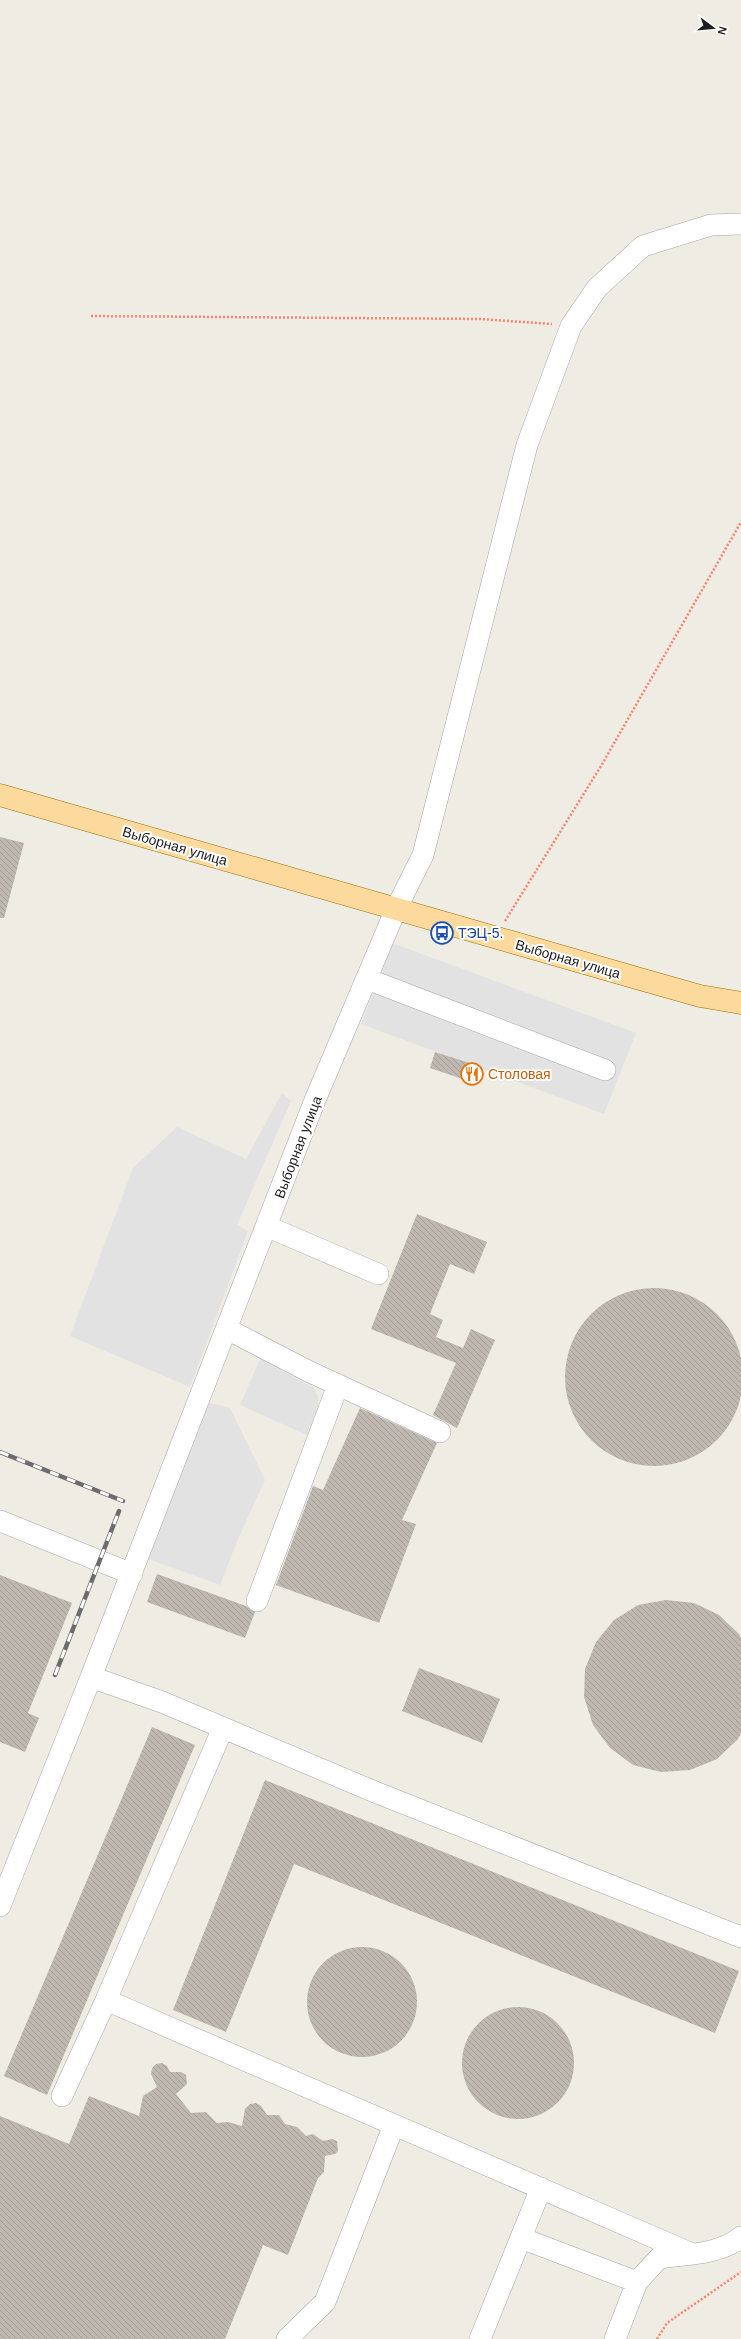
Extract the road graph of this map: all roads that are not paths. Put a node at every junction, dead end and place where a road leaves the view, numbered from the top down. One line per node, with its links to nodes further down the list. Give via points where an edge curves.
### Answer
1 (741, 224): 3 (street, via 711,225 643,246 597,288 570,326 527,445 423,855)
2 (0, 795): 3 (main road, Выборная улица)
3 (396, 909): 4 (street, Выборная улица); 5 (main road, Выборная улица, via 693,994)
4 (367, 979): 6 (street); 7 (street, Выборная улица)
5 (741, 1003)
6 (605, 1070)
7 (266, 1226): 8 (street); 9 (street, Выборная улица)
8 (378, 1274)
9 (227, 1329): 10 (street); 13 (street, Выборная улица)
10 (338, 1385): 11 (street); 14 (street)
11 (440, 1432)
12 (0, 1520): 13 (street)
13 (132, 1574): 15 (street, Выборная улица)
14 (257, 1601)
15 (91, 1677): 16 (street, via 162,1702); 17 (street, Выборная улица)
16 (223, 1728): 18 (street, via 375,1792); 19 (street)
17 (0, 1906)
18 (741, 1937)
19 (106, 2000): 20 (street); 21 (street)
20 (62, 2096)
21 (394, 2125): 22 (street); 27 (street, via 325,2302)
22 (541, 2188): 24 (street); 25 (street)
23 (741, 2237): 25 (street, via 735,2242 706,2252)
24 (521, 2238): 26 (street); 28 (street)
25 (690, 2253): 26 (street, via 659,2258)
26 (637, 2282): 29 (street)
27 (287, 2339)
28 (480, 2339)
29 (615, 2339)

